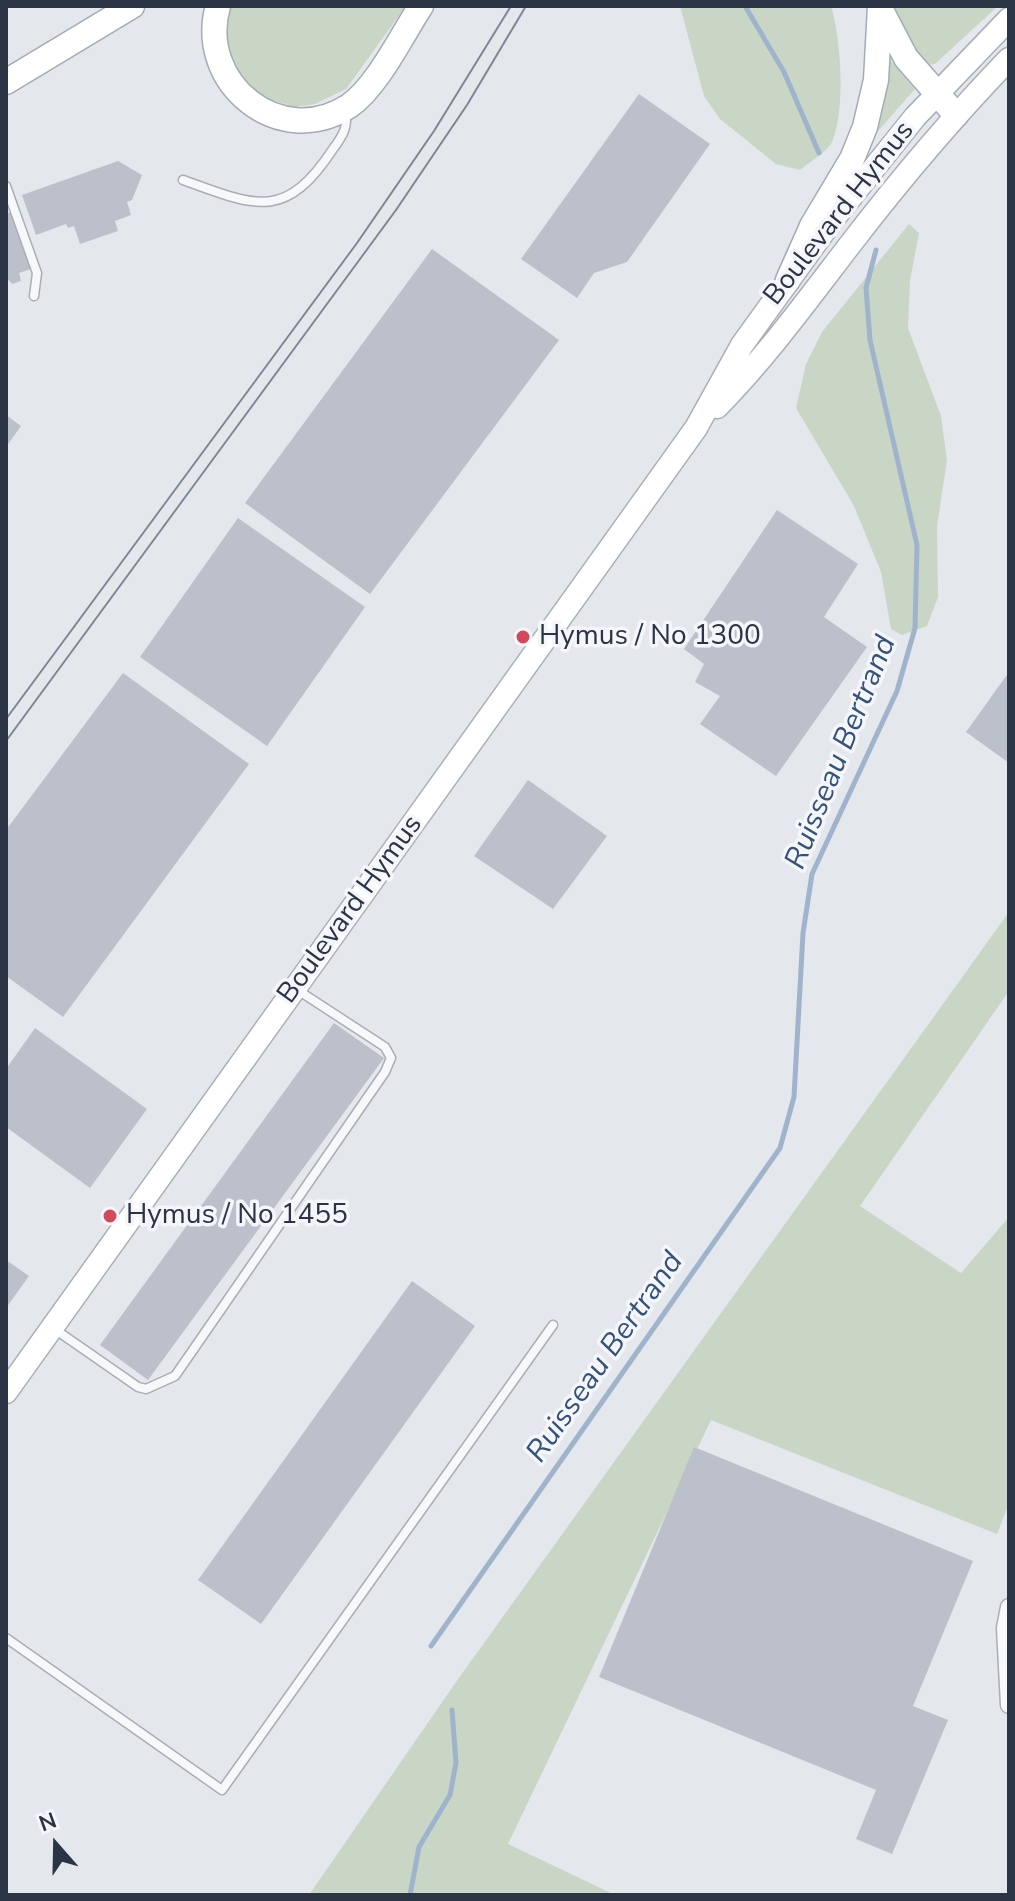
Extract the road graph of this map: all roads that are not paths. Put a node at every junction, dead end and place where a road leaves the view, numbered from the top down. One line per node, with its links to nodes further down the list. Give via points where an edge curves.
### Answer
1 (132, 6): 7 (main road)
2 (218, 6): 9 (main road, via 215,52 229,82 246,101 294,121)
3 (421, 6): 9 (main road, via 368,87)
4 (879, 7): 8 (main road, via 906,58); 13 (main road, via 876,80 865,127)
5 (1009, 19): 8 (street, Boulevard Hymus)
6 (1009, 59): 10 (street, Boulevard Hymus)
7 (6, 82)
8 (937, 94): 10 (main road); 13 (street, Boulevard Hymus)
9 (343, 109): 11 (lane, via 347,119 342,136 313,179 290,196 239,200)
10 (956, 115): 15 (street, Boulevard Hymus, via 762,361)
11 (183, 180)
12 (6, 186): 14 (lane, via 37,273)
13 (788, 280): 15 (street, Boulevard Hymus, via 742,345)
14 (34, 296)
15 (696, 428): 16 (street, Boulevard Hymus)
16 (295, 988): 18 (street, Boulevard Hymus); 18 (lane, via 385,1047 391,1058 175,1376 146,1389 138,1387)
17 (553, 1325): 21 (lane, via 222,1790)
18 (53, 1328): 19 (street, Boulevard Hymus)
19 (6, 1392)
20 (1009, 1607): 22 (street)
21 (6, 1638)
22 (1009, 1705)

